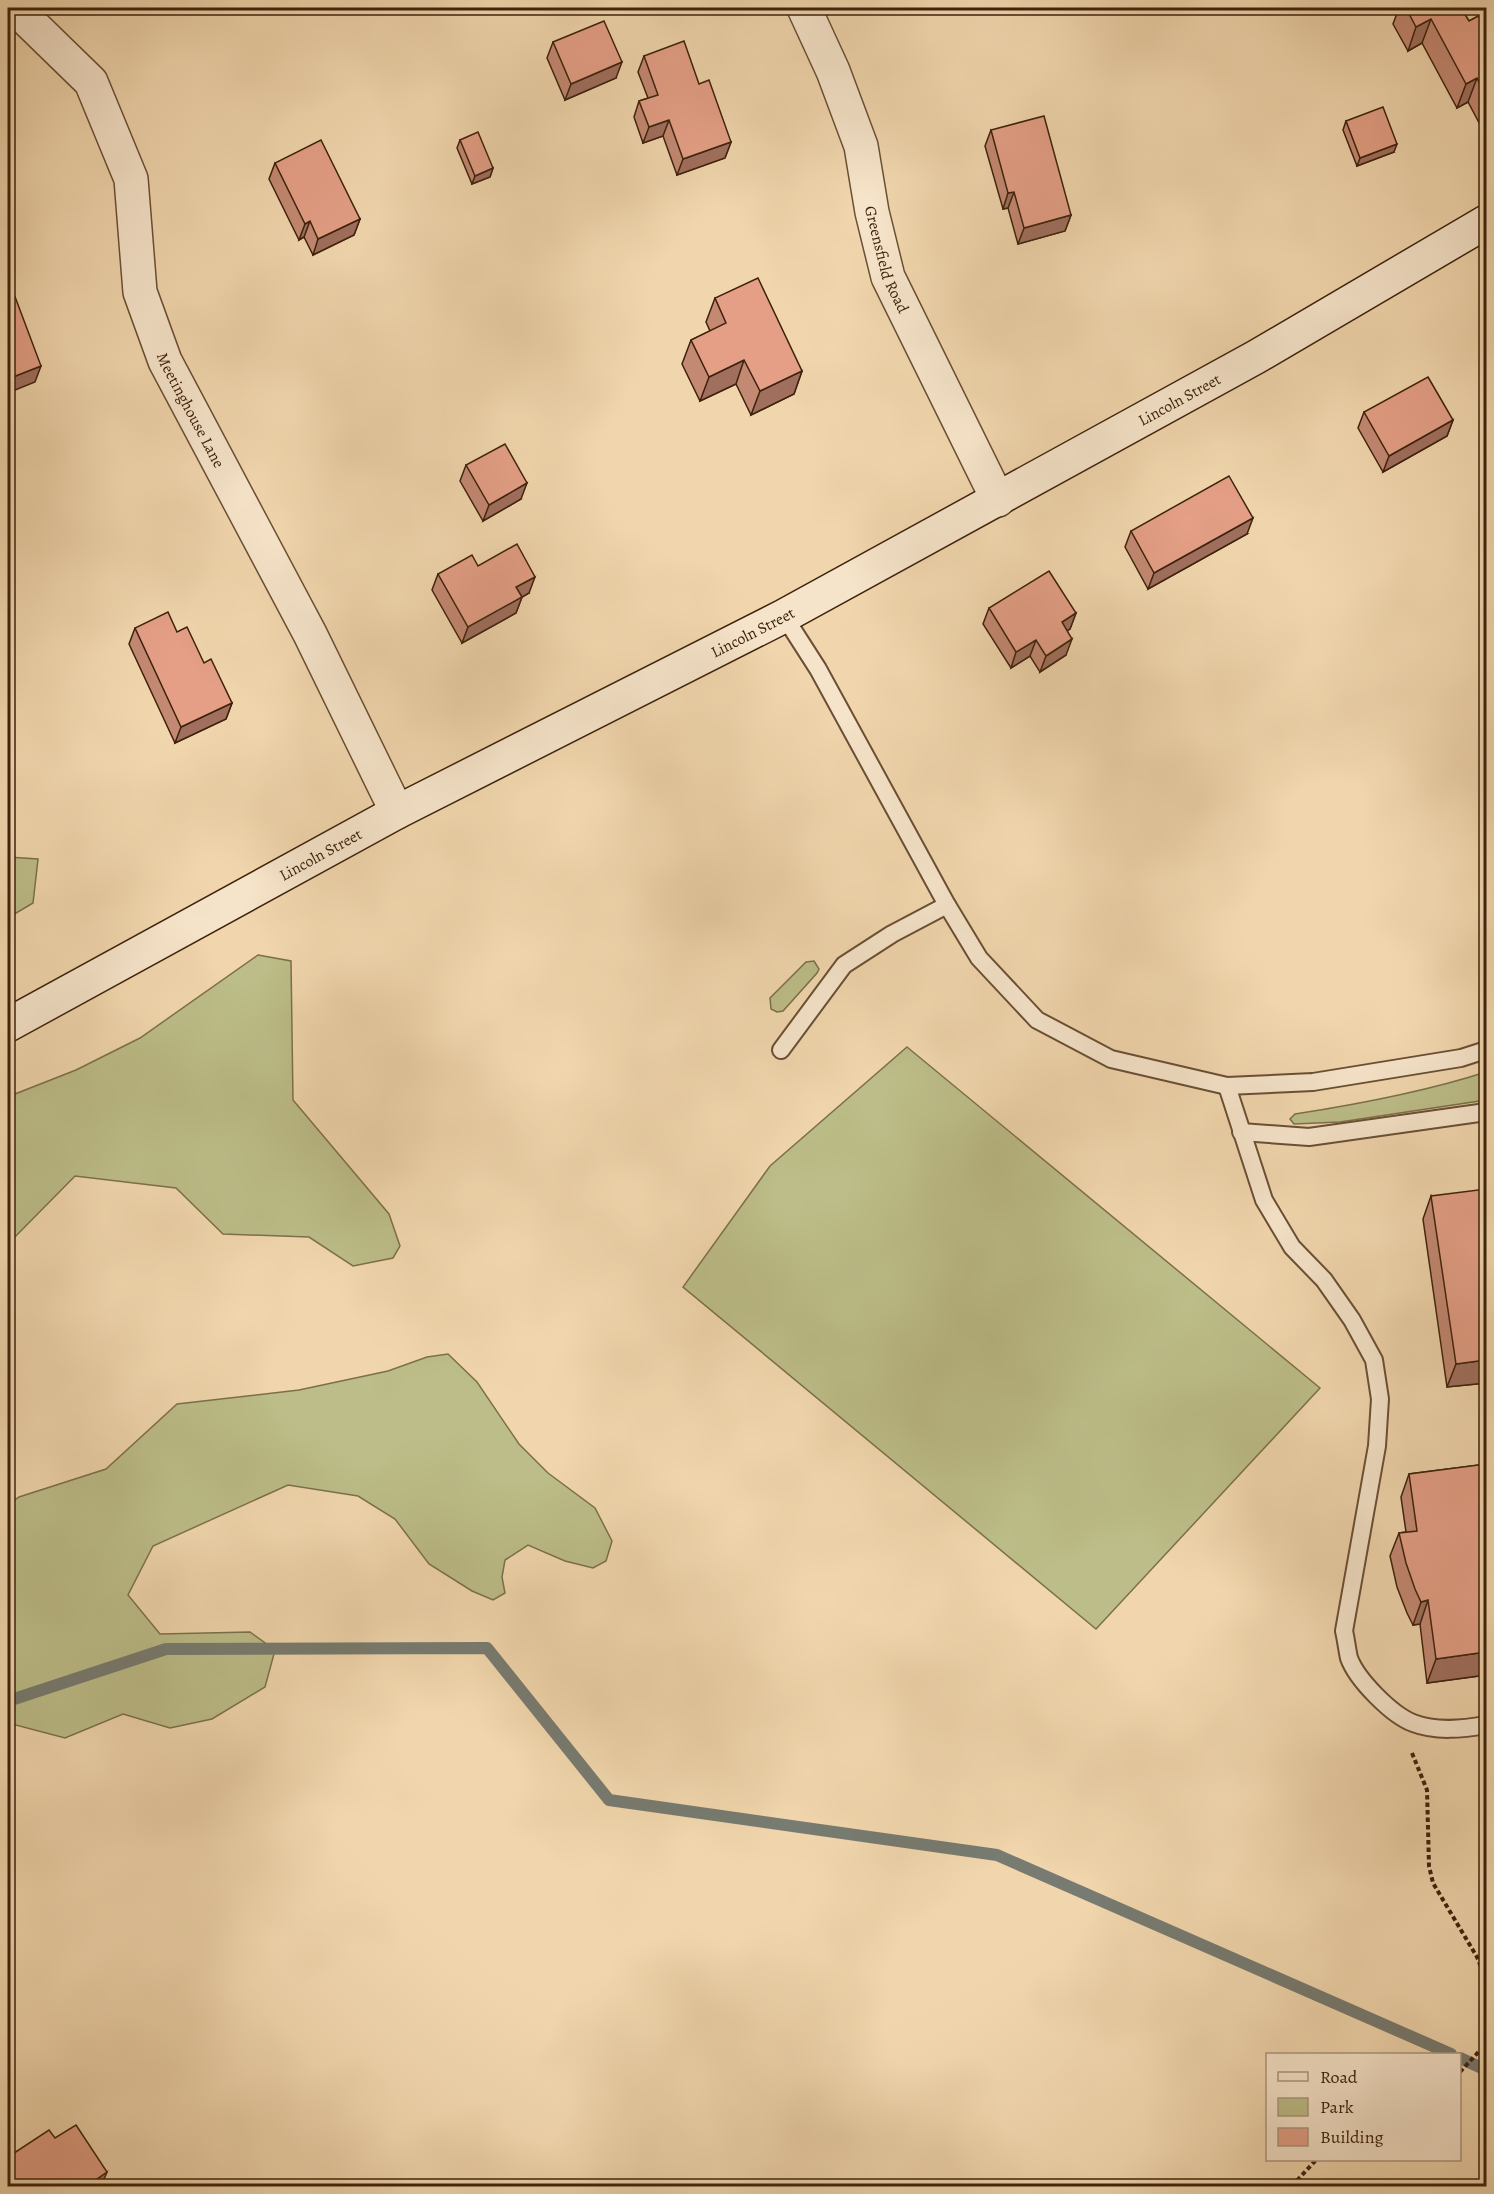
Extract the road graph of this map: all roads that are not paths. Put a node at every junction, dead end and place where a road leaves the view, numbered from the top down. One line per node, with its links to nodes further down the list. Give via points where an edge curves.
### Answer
1 (15, 8): 6 (main road, Meetinghouse Lane, via 91,82 131,179 140,292 165,361 310,634)
2 (804, 8): 4 (main road, Greensfield Road, via 834,71 861,146 888,277)
3 (1486, 222): 4 (main road, Lincoln Street, via 1256,357)
4 (998, 500): 5 (main road, Lincoln Street)
5 (784, 616): 6 (main road, Lincoln Street); 7 (lane, via 818,669)
6 (397, 812): 8 (main road, Lincoln Street)
7 (947, 905): 9 (lane, via 844,965); 11 (lane, via 979,958 1037,1020 1111,1059)
8 (8, 1025)
9 (781, 1050)
10 (1486, 1050): 11 (lane, via 1461,1058 1313,1082)
11 (1227, 1086): 13 (lane)
12 (1486, 1112): 13 (lane, via 1309,1137)
13 (1241, 1132): 14 (lane, via 1263,1200 1292,1247 1324,1280 1352,1320 1374,1360 1380,1399 1377,1446 1344,1631 1350,1659 1365,1685 1413,1723 1459,1730)
14 (1486, 1725)

